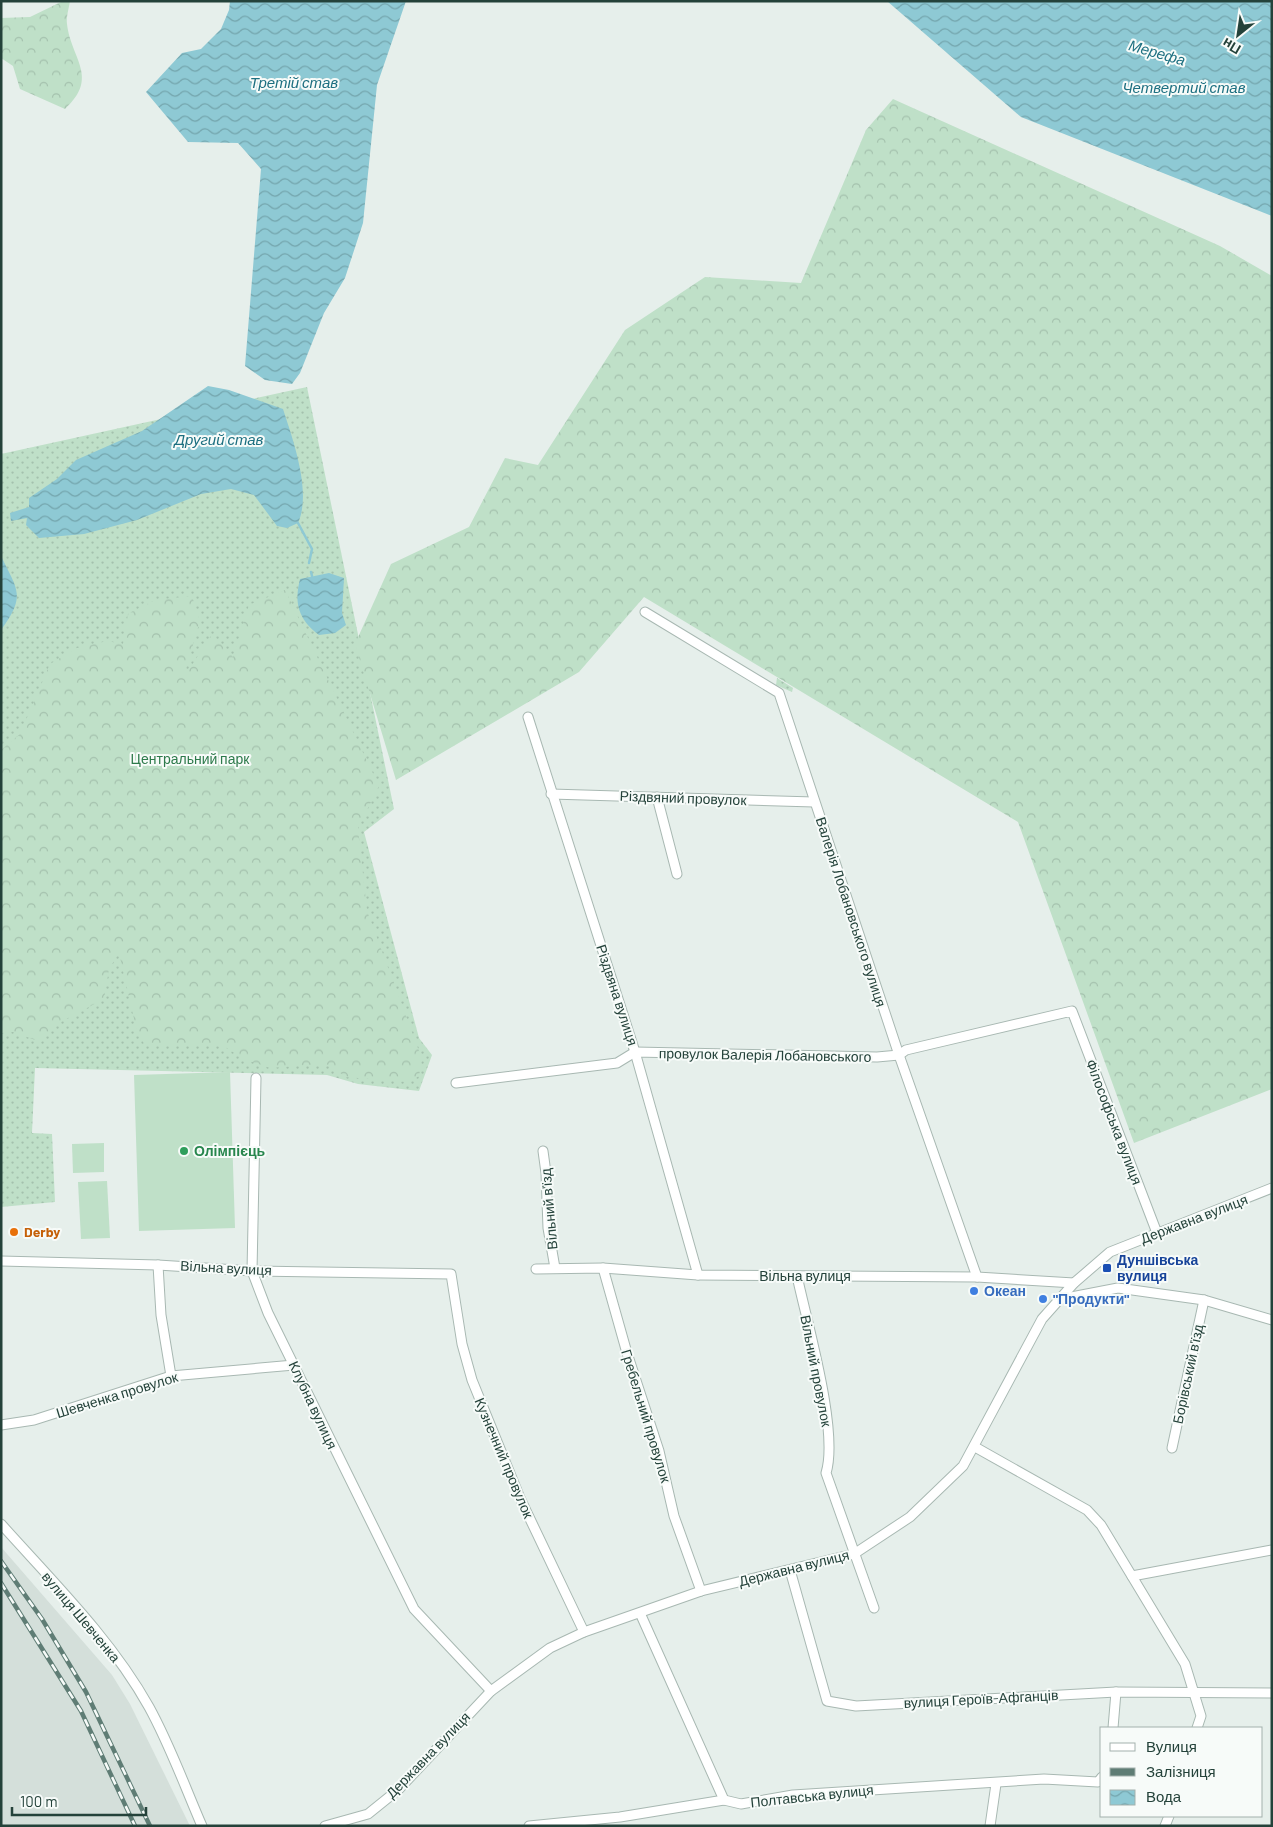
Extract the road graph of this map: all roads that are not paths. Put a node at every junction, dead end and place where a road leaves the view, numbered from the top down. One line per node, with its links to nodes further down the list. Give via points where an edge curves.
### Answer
1 (645, 612): 5 (street, Валерія Лобановського вулиця, via 779,693)
2 (528, 717): 3 (street, Різдвяна вулиця)
3 (551, 794): 4 (street, Різдвяний провулок); 8 (street, Різдвяна вулиця)
4 (657, 797): 5 (street, Різдвяний провулок); 6 (street)
5 (814, 802): 9 (street, Валерія Лобановського вулиця)
6 (677, 874)
7 (1072, 1010): 9 (street, провулок Валерія Лобановського, via 906,1050); 14 (street, Філософська вулиця)
8 (635, 1052): 9 (street, провулок Валерія Лобановського); 11 (street, провулок Валерія Лобановського, via 618,1063); 22 (street, Різдвяна вулиця)
9 (899, 1055): 24 (street, Валерія Лобановського вулиця)
10 (256, 1078): 20 (street, Клубна вулиця)
11 (456, 1083)
12 (543, 1151): 17 (street, Вільний в'їзд, via 548,1228)
13 (1272, 1188): 14 (street, Державна вулиця)
14 (1157, 1233): 25 (street, Державна вулиця, via 1110,1252)
15 (1, 1260): 16 (street, Вільна вулиця)
16 (158, 1265): 20 (street, Вільна вулиця); 30 (street, via 161,1315)
17 (555, 1268): 18 (street, Вільна вулиця); 19 (street, Вільна вулиця)
18 (603, 1268): 22 (street, Вільна вулиця); 39 (street, Гребельний провулок, via 660,1451 674,1516)
19 (536, 1269)
20 (252, 1271): 21 (street, Вільна вулиця); 29 (street, Клубна вулиця, via 268,1314)
21 (451, 1274): 42 (street, Кузнечний провулок, via 462,1344 472,1380 520,1498)
22 (698, 1275): 23 (street, Вільна вулиця)
23 (797, 1276): 24 (street, Вільна вулиця); 36 (street, Вільний провулок, via 826,1412 830,1460 826,1473)
24 (977, 1277): 25 (street, Вільна вулиця)
25 (1074, 1283): 26 (street, Державна вулиця)
26 (1061, 1299): 27 (street, via 1118,1288); 32 (street, Державна вулиця, via 1042,1319)
27 (1204, 1300): 28 (street); 33 (street, Борівський в'їзд)
28 (1272, 1320)
29 (294, 1366): 30 (street, Шевченка провулок); 43 (street, Клубна вулиця, via 414,1609)
30 (171, 1376): 31 (street, Шевченка провулок, via 34,1420)
31 (1, 1425)
32 (974, 1447): 36 (street, Державна вулиця, via 963,1466 910,1517); 38 (street, via 1087,1510 1101,1525)
33 (1172, 1448)
34 (1, 1524): 52 (street, вулиця Шевченка, via 95,1629 123,1666 150,1708)
35 (1272, 1550): 38 (street)
36 (854, 1554): 37 (street, Державна вулиця); 40 (street, Вільний провулок)
37 (790, 1570): 39 (street, Державна вулиця); 44 (street, вулиця Героїв-Афганців, via 827,1701 856,1706)
38 (1132, 1576): 45 (street, via 1186,1664)
39 (701, 1591): 41 (street, Державна вулиця)
40 (874, 1608)
41 (640, 1613): 42 (street, Державна вулиця); 51 (street)
42 (584, 1632): 43 (street, Державна вулиця, via 550,1648)
43 (491, 1691): 53 (street, Державна вулиця, via 399,1789 368,1814)
44 (1116, 1692): 45 (street, вулиця Героїв-Афганців); 47 (street)
45 (1194, 1692): 46 (street, вулиця Героїв-Афганців); 48 (street, via 1201,1716)
46 (1272, 1692)
47 (1113, 1727)
48 (1197, 1727)
49 (1100, 1780): 50 (street, Полтавська вулиця, via 1088,1783 1044,1779)
50 (996, 1784): 51 (street, Полтавська вулиця, via 793,1795 741,1804); 55 (street)
51 (724, 1800): 54 (street, Полтавська вулиця, via 620,1817)
52 (202, 1826)
53 (325, 1826)
54 (529, 1826)
55 (990, 1826)

